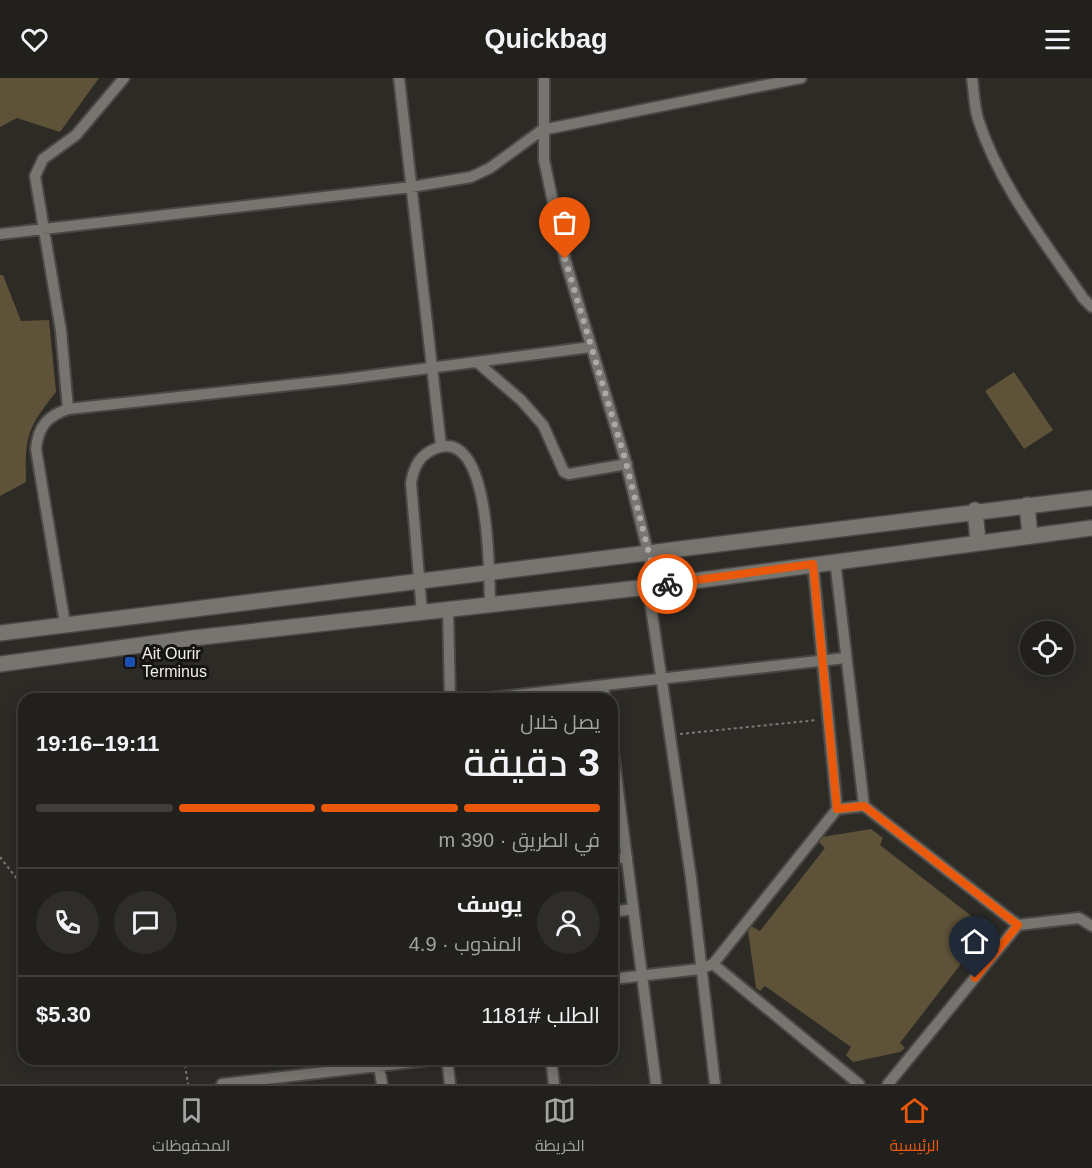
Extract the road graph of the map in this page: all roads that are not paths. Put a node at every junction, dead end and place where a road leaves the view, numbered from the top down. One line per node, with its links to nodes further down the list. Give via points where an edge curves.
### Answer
1 (124, 78): 9 (street, via 76,135 36,168 35,183)
2 (399, 78): 8 (street)
3 (544, 78): 7 (street)
4 (801, 78): 6 (street)
5 (972, 78): 11 (street, via 978,117 991,153 1014,194)
6 (786, 79): 7 (street)
7 (542, 130): 8 (street, via 471,177); 12 (street, via 544,160 565,259)
8 (411, 187): 9 (street); 14 (street)
9 (45, 229): 10 (street); 15 (street)
10 (0, 234)
11 (1092, 307)
12 (591, 347): 13 (street); 17 (street)
13 (478, 363): 14 (street); 17 (street, via 543,425 564,472)
14 (432, 368): 15 (street); 16 (street)
15 (68, 409): 33 (street, via 45,420 36,449)
16 (441, 446): 27 (street, via 467,456 480,482); 28 (street, via 428,451 413,470)
17 (627, 464): 24 (street)
18 (1092, 498): 19 (main road)
19 (1027, 505): 20 (main road); 22 (main road)
20 (975, 510): 23 (main road); 24 (main road)
21 (1092, 528): 22 (main road)
22 (1030, 536): 23 (main road)
23 (978, 542): 25 (main road)
24 (650, 553): 27 (main road); 29 (street)
25 (835, 560): 26 (main road); 35 (street)
26 (813, 564): 29 (main road); 36 (street)
27 (489, 570): 28 (main road); 30 (street)
28 (420, 580): 32 (street); 33 (main road)
29 (652, 586): 30 (main road); 38 (street)
30 (490, 604): 31 (main road)
31 (448, 610): 32 (main road); 40 (street)
32 (422, 613): 37 (main road)
33 (65, 624): 34 (main road)
34 (0, 633)
35 (845, 658): 36 (street); 44 (street)
36 (822, 659): 38 (street); 45 (street)
37 (0, 663)
38 (663, 679): 39 (street); 53 (street)
39 (603, 686): 41 (street); 42 (street)
40 (450, 693)
41 (537, 693)
42 (604, 693)
43 (618, 804): 46 (street)
44 (864, 806): 45 (street); 50 (street)
45 (837, 809): 52 (street)
46 (627, 857): 47 (street); 48 (street)
47 (618, 858)
48 (633, 909): 49 (street); 54 (street)
49 (618, 911)
50 (1018, 925): 51 (street, via 1079,918); 67 (street)
51 (1092, 926)
52 (713, 964): 53 (street); 66 (street)
53 (700, 969): 54 (street); 65 (street)
54 (641, 976): 55 (street); 64 (street)
55 (618, 978)
56 (388, 1065): 59 (street)
57 (448, 1065): 62 (street)
58 (552, 1065): 63 (street)
59 (379, 1066): 60 (street); 61 (street)
60 (222, 1084)
61 (382, 1084)
62 (450, 1084)
63 (554, 1084)
64 (656, 1084)
65 (715, 1084)
66 (859, 1084)
67 (888, 1084)

